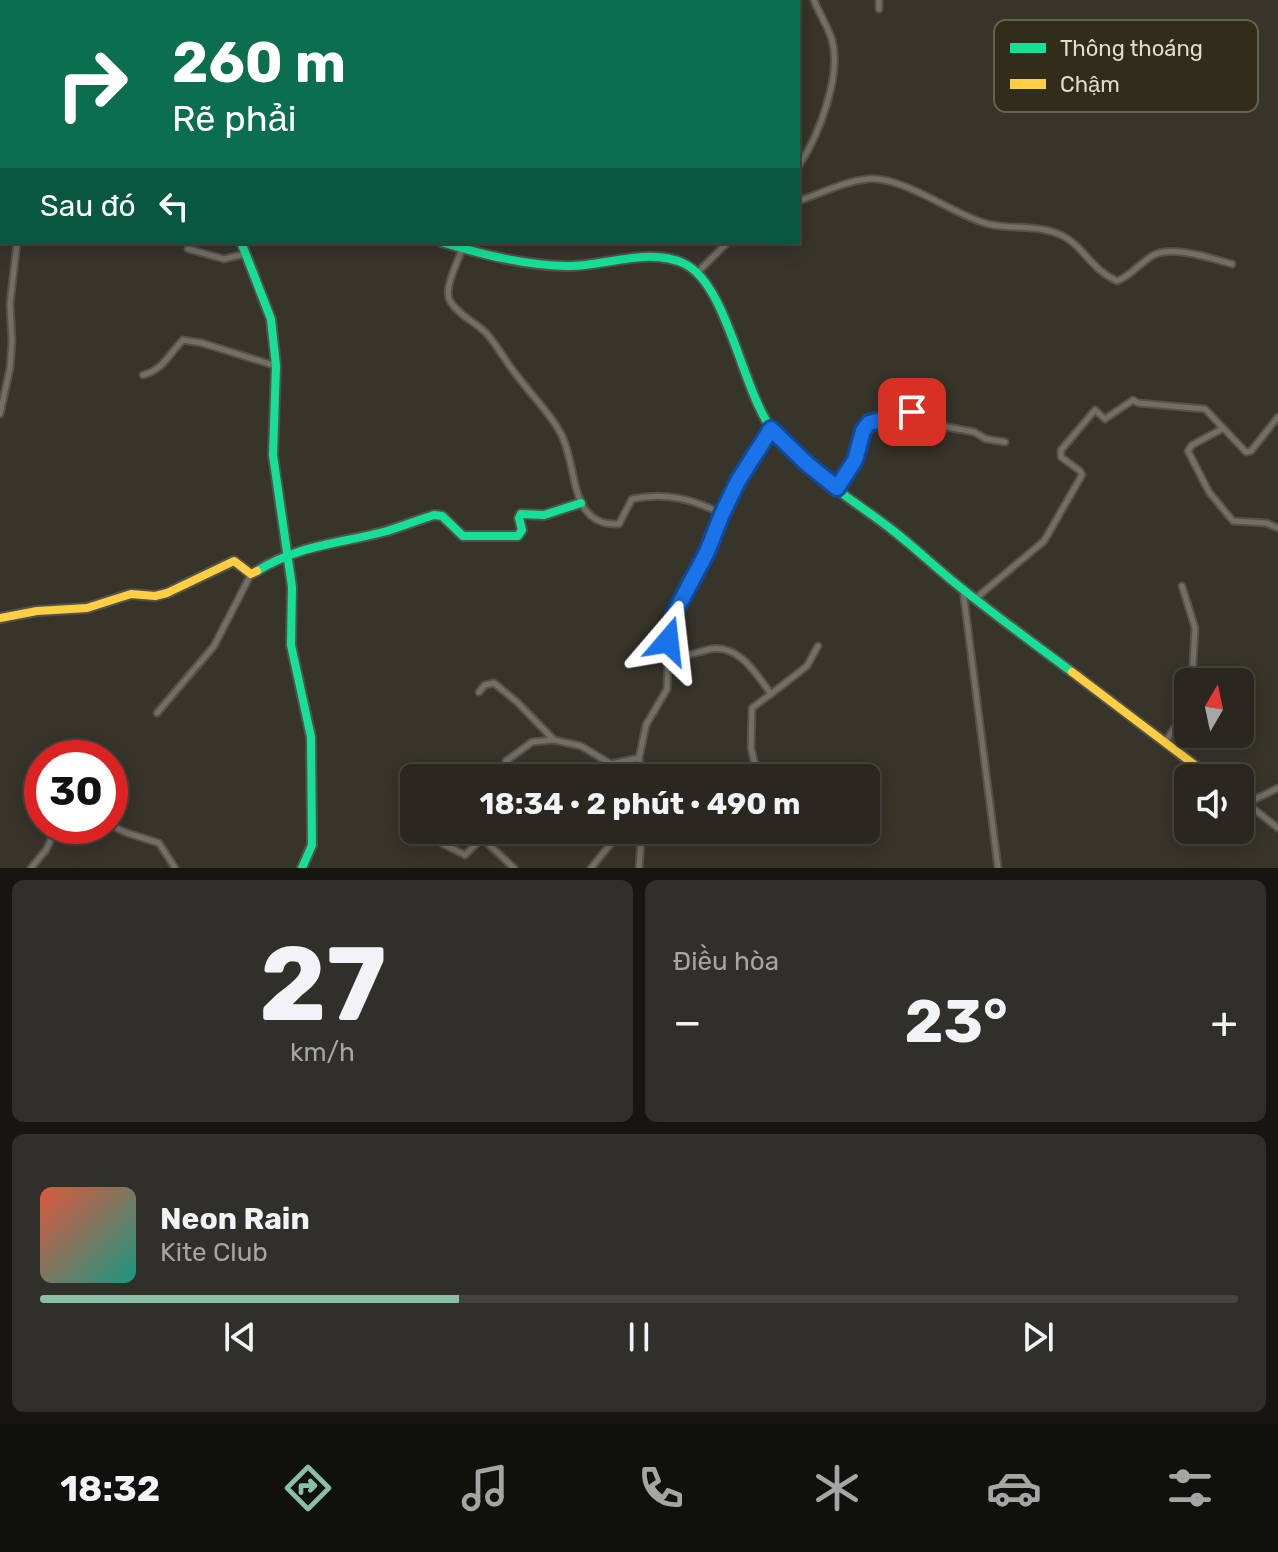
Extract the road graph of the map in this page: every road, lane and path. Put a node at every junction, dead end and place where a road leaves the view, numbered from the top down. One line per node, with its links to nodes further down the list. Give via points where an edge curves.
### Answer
1 (814, 0): 4 (street, via 833,42 832,70 814,140)
2 (879, 0): 3 (street)
3 (879, 9)
4 (800, 164)
5 (800, 200): 13 (street, via 877,179 983,222 1063,236 1117,281 1163,252)
6 (17, 244): 17 (street, via 10,368)
7 (242, 244): 12 (street)
8 (447, 244): 11 (street)
9 (726, 244): 14 (street)
10 (188, 249): 12 (street, via 224,259)
11 (462, 249): 14 (street, via 574,266 663,257); 23 (street, via 448,290 450,301 502,351 560,432)
12 (245, 254): 15 (street, via 271,319)
13 (1232, 264)
14 (698, 272): 19 (street, via 710,287)
15 (276, 366): 16 (street, via 183,340 163,365); 26 (street, via 273,455)
16 (143, 375)
17 (0, 414)
18 (1278, 417): 20 (street, via 1248,452)
19 (771, 429): 22 (street); 24 (street)
20 (1222, 429): 25 (street, via 1188,451 1209,492 1233,521); 30 (street, via 1201,407 1133,400 1107,419 1095,410 1061,450 1061,457 1082,475 1047,536)
21 (1005, 442): 22 (street, via 914,412 869,423)
22 (837, 488): 29 (street)
23 (581, 503): 24 (street, via 604,524 619,524 632,499 652,496 699,502); 26 (street, via 544,515 521,514 518,536 463,536 434,515)
24 (722, 514): 33 (street, via 675,612)
25 (1278, 528)
26 (289, 555): 27 (street); 59 (street, via 291,645 311,737 312,845)
27 (251, 574): 31 (street, via 234,561 167,593 131,594 87,608); 37 (street, via 214,646)
28 (1182, 586): 34 (street, via 1195,628)
29 (962, 589): 30 (street); 63 (street)
30 (975, 599): 40 (street)
31 (0, 618)
32 (818, 646): 36 (street, via 807,666)
33 (669, 652): 36 (street, via 733,652); 41 (street, via 667,689 646,725)
34 (1193, 668)
35 (479, 692): 39 (street, via 494,683)
36 (771, 694): 44 (street, via 752,708)
37 (157, 713)
38 (1174, 729): 40 (street)
39 (554, 740): 41 (street, via 581,746 611,764); 42 (street, via 532,742)
40 (1165, 742): 45 (street)
41 (639, 758): 43 (street)
42 (506, 761)
43 (640, 764)
44 (755, 764)
45 (1194, 764)
46 (1278, 788): 47 (street)
47 (1254, 800)
48 (1254, 809): 49 (street)
49 (1278, 828)
50 (128, 832): 58 (street, via 159,843)
51 (49, 844): 57 (street)
52 (443, 844): 53 (street, via 465,855)
53 (476, 844)
54 (488, 844): 60 (street)
55 (611, 844): 61 (street)
56 (641, 844): 62 (street)
57 (31, 868)
58 (175, 868)
59 (302, 868)
60 (514, 868)
61 (591, 868)
62 (639, 868)
63 (998, 868)

